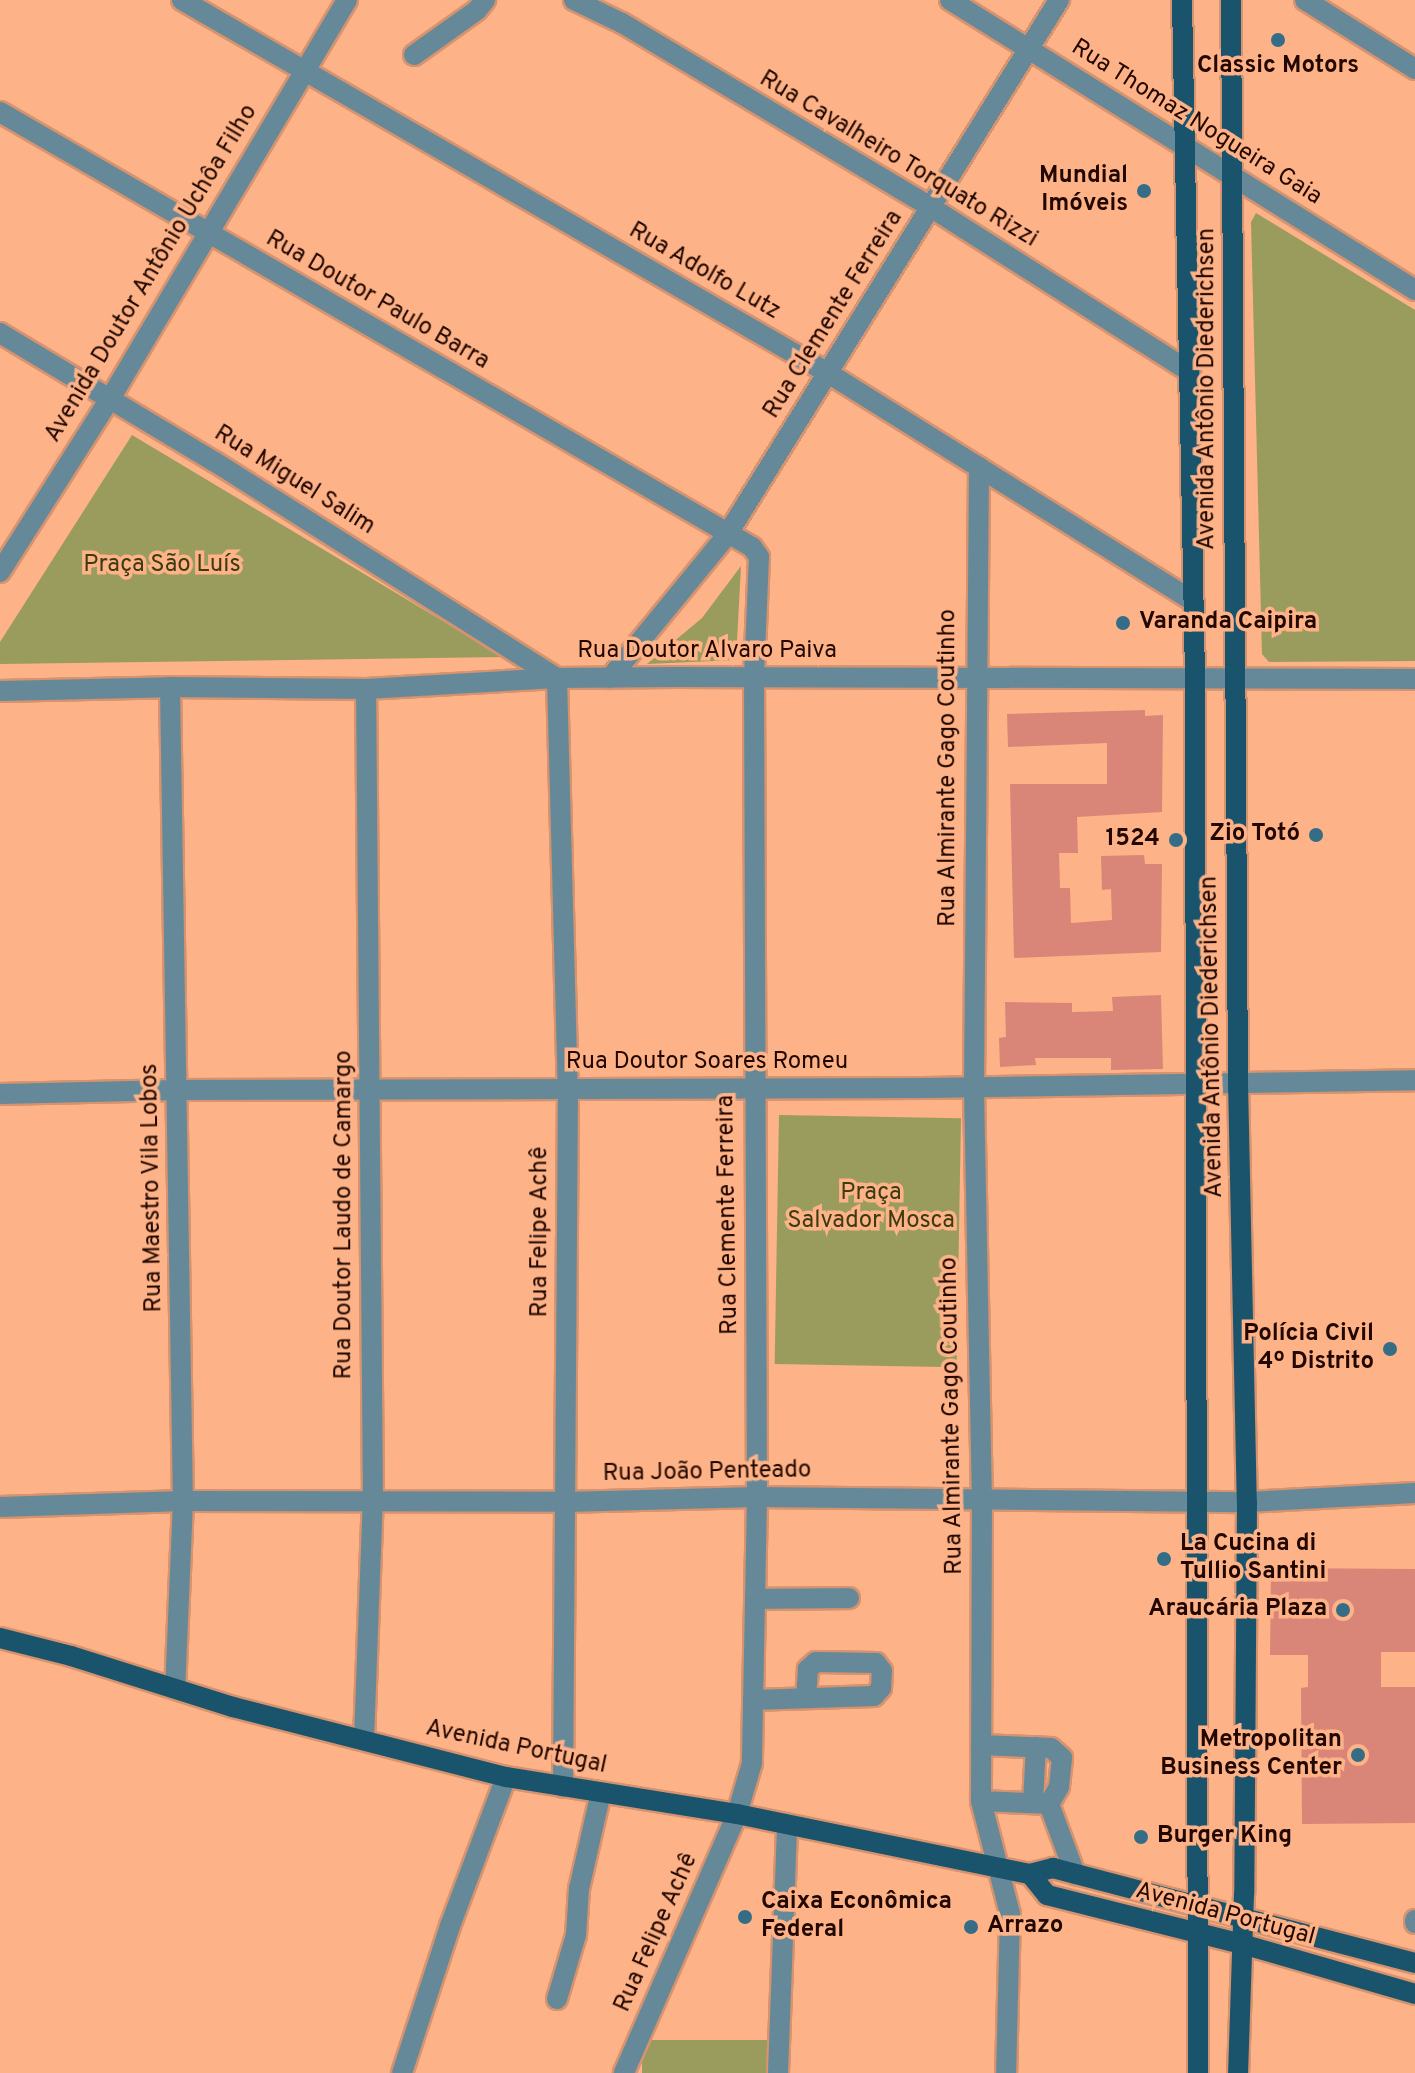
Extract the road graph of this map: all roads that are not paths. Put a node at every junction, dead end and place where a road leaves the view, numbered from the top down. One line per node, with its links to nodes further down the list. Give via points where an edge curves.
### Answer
1 (182, 0): 13 (street, Rua Adolfo Lutz)
2 (347, 0): 13 (street, Avenida Doutor Antônio Uchôa Filho)
3 (485, 0): 11 (street)
4 (574, 0): 17 (street, Rua Cavalheiro Torquato Rizzi, via 622,23)
5 (950, 0): 10 (street, Rua Thomaz Nogueira Gaia)
6 (1059, 0): 10 (street, Rua Clemente Ferreira)
7 (1182, 0): 15 (main road, Avenida Antônio Diederichsen)
8 (1231, 0): 16 (main road, Avenida Antônio Diederichsen)
9 (1305, 0): 12 (street)
10 (1030, 50): 15 (street, Rua Thomaz Nogueira Gaia); 17 (street, Rua Clemente Ferreira)
11 (414, 55)
12 (1415, 69)
13 (304, 71): 18 (street, Avenida Doutor Antônio Uchôa Filho); 22 (street, Rua Adolfo Lutz)
14 (0, 112): 18 (street, Rua Doutor Paulo Barra)
15 (1184, 149): 16 (street, Rua Thomaz Nogueira Gaia); 21 (main road, Avenida Antônio Diederichsen)
16 (1232, 177): 19 (street, Rua Thomaz Nogueira Gaia); 34 (main road, Avenida Antônio Diederichsen)
17 (932, 208): 21 (street, Rua Cavalheiro Torquato Rizzi); 22 (street, Rua Clemente Ferreira)
18 (208, 233): 23 (street, Avenida Doutor Antônio Uchôa Filho); 25 (street, Rua Doutor Paulo Barra)
19 (1415, 290)
20 (0, 333): 23 (street, Rua Miguel Salim)
21 (1190, 372): 27 (main road, Avenida Antônio Diederichsen)
22 (828, 373): 24 (street, Rua Adolfo Lutz); 25 (street, Rua Clemente Ferreira)
23 (110, 399): 26 (street, Avenida Doutor Antônio Uchôa Filho); 30 (street, Rua Miguel Salim)
24 (979, 467): 27 (street, Rua Adolfo Lutz); 28 (street, Rua Almirante Gago Coutinho)
25 (727, 535): 29 (street, Rua Clemente Ferreira, via 752,547 759,557); 31 (street, Rua Clemente Ferreira)
26 (1, 570)
27 (1193, 601): 33 (main road, Avenida Antônio Diederichsen)
28 (975, 676): 29 (street, Rua Doutor Alvaro Paiva); 33 (street, Rua Doutor Alvaro Paiva); 42 (street, Rua Almirante Gago Coutinho)
29 (754, 677): 31 (street, Rua Doutor Alvaro Paiva); 41 (street, Rua Clemente Ferreira)
30 (557, 678): 31 (street, Rua Doutor Alvaro Paiva); 36 (street, Rua Doutor Alvaro Paiva); 43 (street, Rua Felipe Achê)
31 (610, 678)
32 (1415, 679): 34 (street, Rua Doutor Alvaro Paiva)
33 (1195, 680): 34 (street, Rua Doutor Alvaro Paiva); 40 (main road, Avenida Antônio Diederichsen)
34 (1236, 680): 39 (main road, Avenida Antônio Diederichsen)
35 (170, 687): 36 (street, Rua Doutor Alvaro Paiva); 37 (street, Rua Doutor Alvaro Paiva); 44 (street, Rua Maestro Vila Lobos)
36 (366, 689): 45 (street, Rua Doutor Laudo de Camargo)
37 (0, 691)
38 (1415, 1080): 39 (street, Rua Doutor Soares Romeu)
39 (1238, 1082): 40 (street, Rua Doutor Soares Romeu); 54 (main road, Avenida Antônio Diederichsen)
40 (1195, 1083): 42 (street, Rua Doutor Soares Romeu); 53 (main road, Avenida Antônio Diederichsen)
41 (753, 1088): 42 (street, Rua Doutor Soares Romeu); 43 (street, Rua Doutor Soares Romeu); 48 (street, Rua Clemente Ferreira)
42 (974, 1088): 49 (street, Rua Almirante Gago Coutinho)
43 (568, 1089): 45 (street, Rua Doutor Soares Romeu); 52 (street, Rua Felipe Achê)
44 (177, 1090): 45 (street, Rua Doutor Soares Romeu); 46 (street, Rua Doutor Soares Romeu); 51 (street, Rua Maestro Vila Lobos)
45 (370, 1090): 50 (street, Rua Doutor Laudo de Camargo)
46 (0, 1094)
47 (1415, 1493): 54 (street, Rua João Penteado)
48 (757, 1497): 49 (street, Rua João Penteado); 52 (street, Rua João Penteado); 57 (street, Rua Clemente Ferreira)
49 (982, 1499): 53 (street, Rua João Penteado); 63 (street, Rua Almirante Gago Coutinho)
50 (373, 1500): 51 (street, Rua João Penteado); 52 (street, Rua João Penteado); 62 (street, Rua Doutor Laudo de Camargo)
51 (183, 1501): 55 (street, Rua João Penteado); 59 (street, Rua Maestro Vila Lobos)
52 (565, 1502): 65 (street, Rua Felipe Achê)
53 (1197, 1502): 54 (street, Rua João Penteado); 74 (main road, Avenida Antônio Diederichsen)
54 (1247, 1502): 75 (main road, Avenida Antônio Diederichsen)
55 (0, 1507)
56 (849, 1598): 57 (street)
57 (755, 1599): 61 (street, Rua Clemente Ferreira)
58 (0, 1638): 59 (main road, Avenida Portugal)
59 (175, 1688): 62 (main road, Avenida Portugal)
60 (806, 1698): 61 (street)
61 (753, 1700): 69 (street, Rua Clemente Ferreira, via 752,1763)
62 (364, 1740): 64 (main road, Avenida Portugal)
63 (981, 1745): 67 (street, Rua Almirante Gago Coutinho); 68 (street, via 1051,1748 1062,1758 1059,1787)
64 (506, 1777): 65 (main road, Avenida Portugal); 81 (street)
65 (563, 1787): 66 (main road, Avenida Portugal)
66 (601, 1792): 69 (main road, Avenida Portugal); 80 (street, via 579,1889 576,1935)
67 (981, 1801): 68 (street); 71 (street, Rua Almirante Gago Coutinho)
68 (1041, 1803): 73 (street)
69 (737, 1814): 70 (main road, Avenida Portugal); 82 (street, Rua Felipe Achê)
70 (787, 1825): 71 (main road, Avenida Portugal); 83 (street)
71 (996, 1867): 72 (main road, Avenida Portugal); 84 (street, Rua Almirante Gago Coutinho, via 1010,1914)
72 (1030, 1874): 73 (main road, Avenida Portugal, via 1053,1868); 76 (main road, Avenida Portugal, via 1047,1895)
73 (1075, 1874): 74 (main road, Avenida Portugal)
74 (1200, 1906): 75 (main road, Avenida Portugal); 76 (main road, Avenida Antônio Diederichsen)
75 (1244, 1918): 77 (main road, Avenida Antônio Diederichsen); 78 (main road, Avenida Portugal)
76 (1200, 1933): 77 (main road, Avenida Portugal); 85 (main road, Avenida Antônio Diederichsen)
77 (1242, 1944): 79 (main road, Avenida Portugal); 86 (main road, Avenida Antônio Diederichsen)
78 (1415, 1963)
79 (1415, 1994)
80 (557, 1999)
81 (402, 2073)
82 (624, 2073)
83 (778, 2073)
84 (1006, 2073)
85 (1198, 2073)
86 (1238, 2073)

